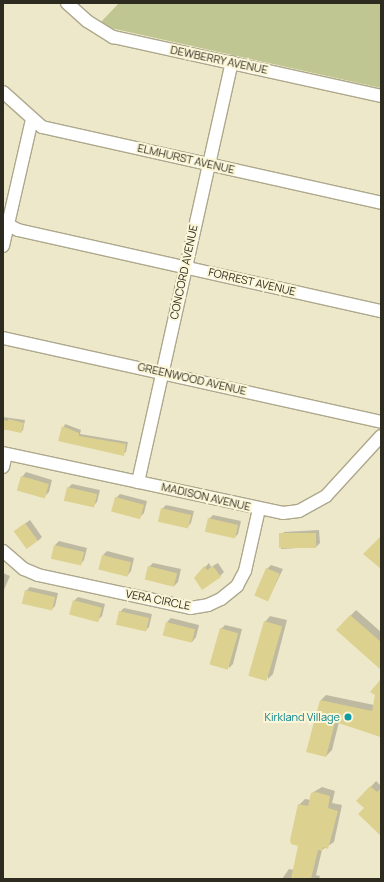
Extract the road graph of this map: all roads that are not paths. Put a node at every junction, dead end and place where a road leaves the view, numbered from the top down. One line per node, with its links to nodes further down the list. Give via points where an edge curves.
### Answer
1 (67, 3): 2 (street, DEWBERRY AVENUE, via 87,21 113,37)
2 (232, 62): 4 (street, DEWBERRY AVENUE); 6 (street, CONCORD AVENUE)
3 (3, 92): 5 (street, ELMHURST AVENUE)
4 (381, 96)
5 (32, 119): 6 (street, ELMHURST AVENUE, via 42,127); 8 (street)
6 (209, 164): 7 (street, ELMHURST AVENUE); 10 (street, CONCORD AVENUE)
7 (381, 203)
8 (5, 223): 9 (street); 10 (street, FORREST AVENUE, via 18,230)
9 (3, 246)
10 (185, 267): 11 (street, FORREST AVENUE); 13 (street, CONCORD AVENUE)
11 (381, 311)
12 (3, 338): 13 (street, GREENWOOD AVENUE)
13 (163, 372): 14 (street, GREENWOOD AVENUE); 18 (street, CONCORD AVENUE)
14 (381, 422)
15 (381, 436): 19 (street, MADISON AVENUE, via 326,496 311,506 283,513)
16 (5, 453): 17 (street); 18 (street, MADISON AVENUE)
17 (3, 467)
18 (138, 482): 19 (street, MADISON AVENUE)
19 (259, 509): 20 (street, VERA CIRCLE, via 245,571 237,586 221,599 208,605 190,608 38,575 24,569)
20 (3, 551)

